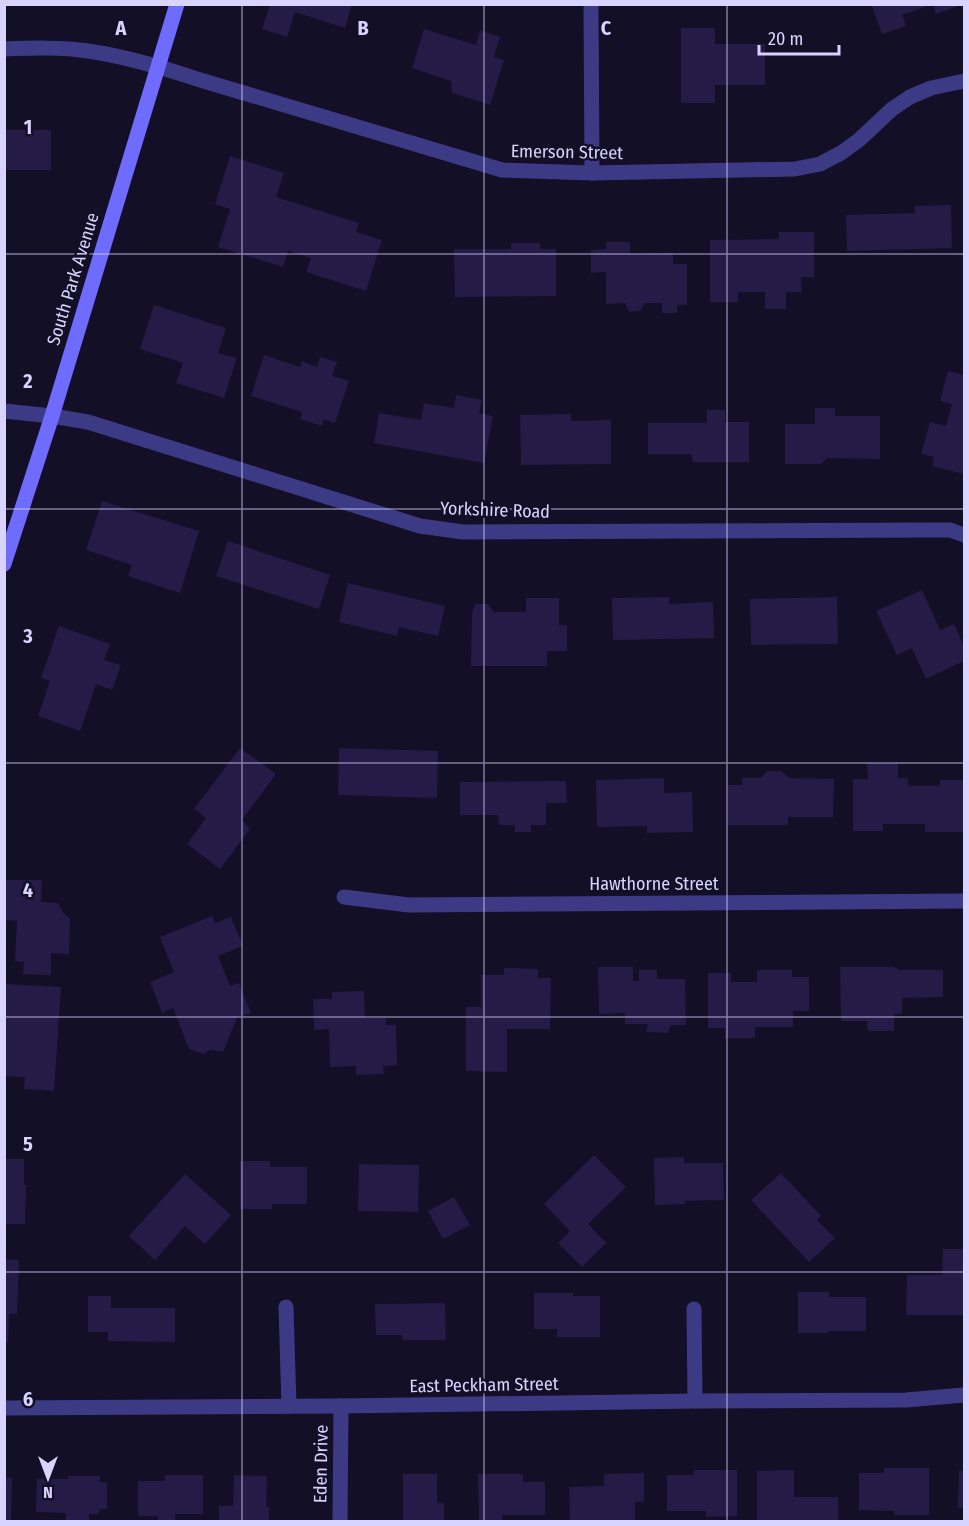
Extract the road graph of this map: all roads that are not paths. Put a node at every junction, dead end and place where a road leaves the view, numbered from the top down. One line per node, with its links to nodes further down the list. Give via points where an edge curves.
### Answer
1 (177, 4): 4 (main road, South Park Avenue)
2 (591, 4): 6 (street)
3 (4, 49): 4 (street, Emerson Street, via 88,51)
4 (158, 66): 6 (street, Emerson Street, via 502,170); 8 (main road, South Park Avenue)
5 (964, 81): 6 (street, Emerson Street, via 910,97 859,140 820,164 795,169)
6 (592, 173)
7 (4, 411): 8 (street, Yorkshire Road)
8 (52, 416): 9 (street, Yorkshire Road, via 88,422 420,526 463,532 950,530); 10 (main road, South Park Avenue)
9 (964, 535)
10 (4, 564)
11 (344, 897): 12 (street, Hawthorne Street, via 410,904)
12 (964, 901)
13 (286, 1307): 17 (street)
14 (694, 1309): 16 (street)
15 (964, 1395): 16 (street, East Peckham Street, via 906,1400)
16 (695, 1401): 18 (street, East Peckham Street)
17 (289, 1406): 18 (street, East Peckham Street); 19 (street, East Peckham Street)
18 (341, 1406): 20 (street, Eden Drive)
19 (4, 1408)
20 (340, 1521)

